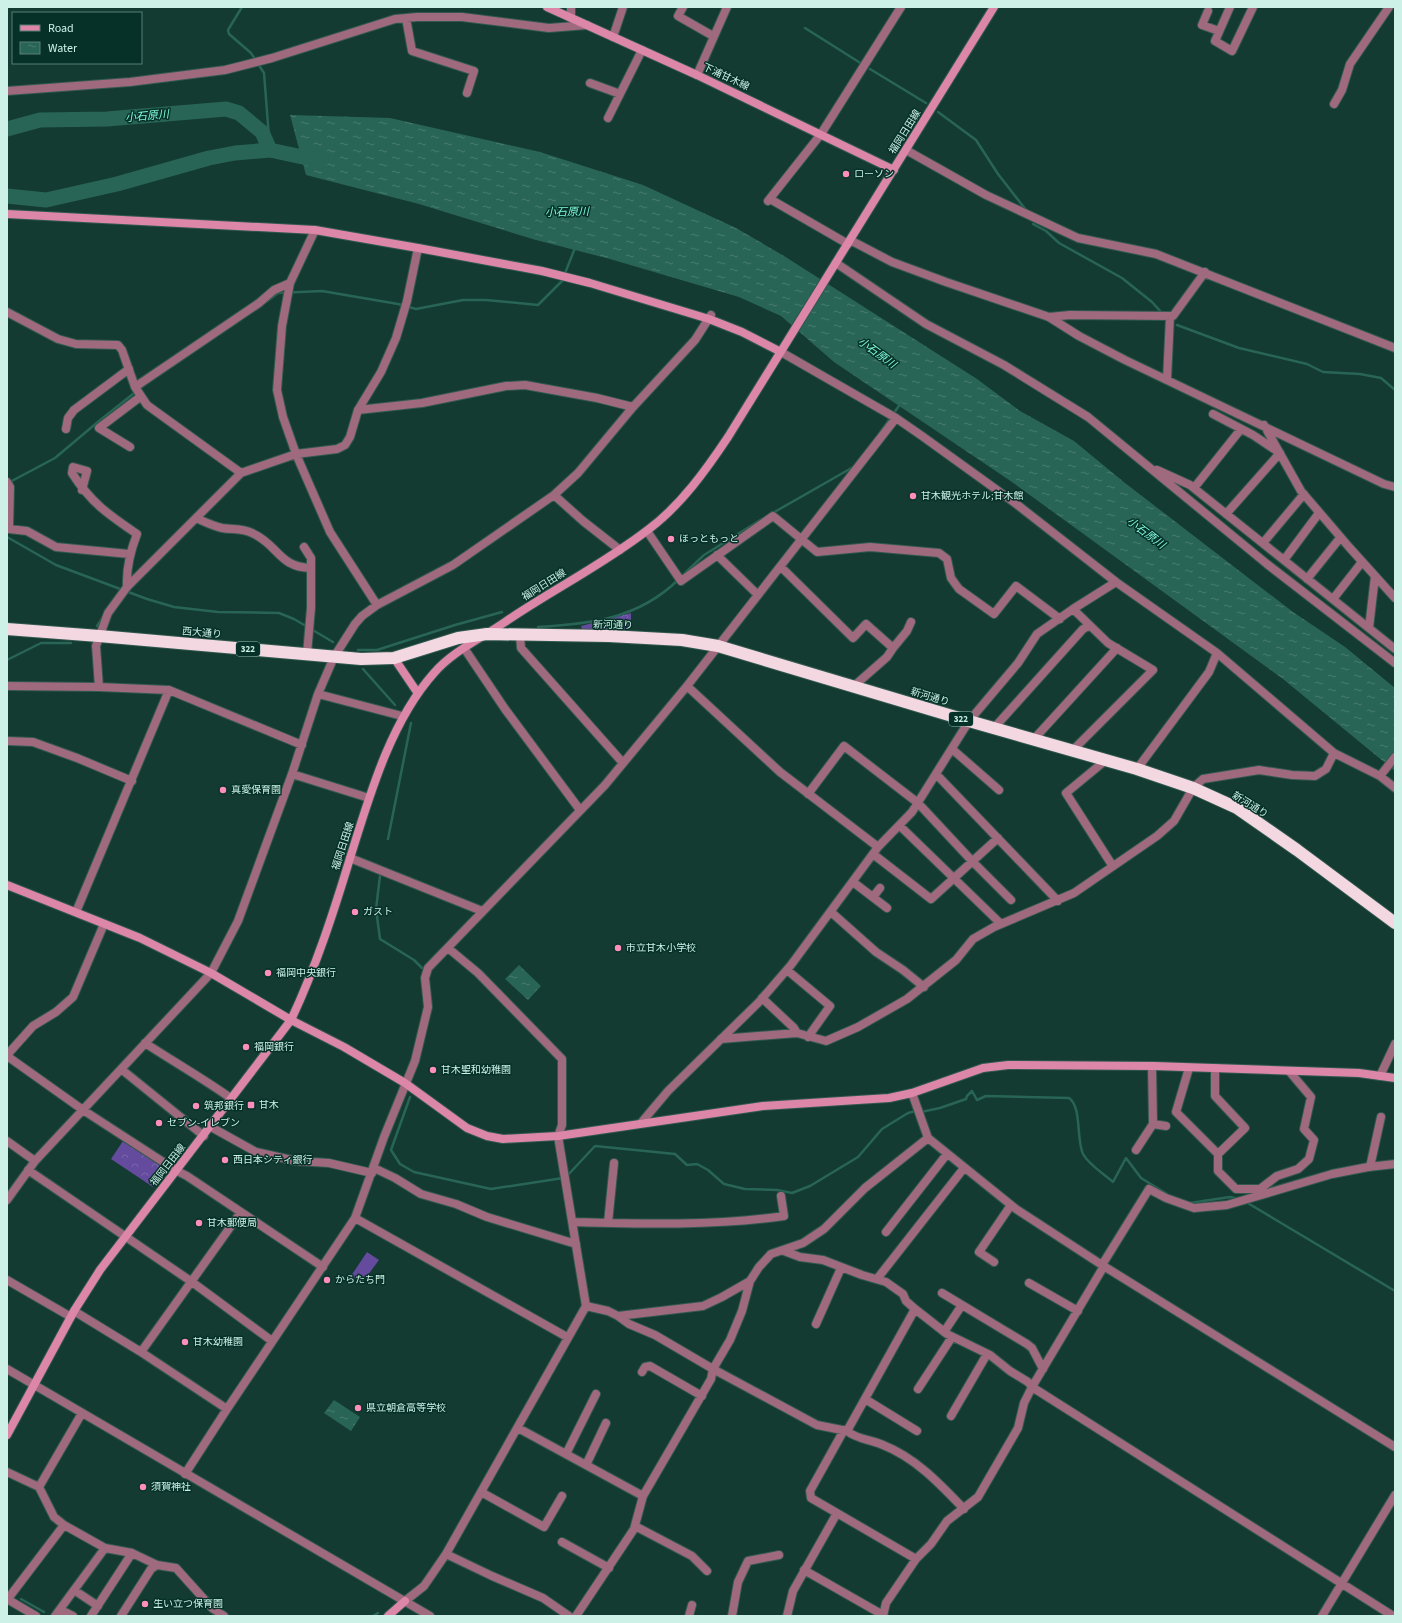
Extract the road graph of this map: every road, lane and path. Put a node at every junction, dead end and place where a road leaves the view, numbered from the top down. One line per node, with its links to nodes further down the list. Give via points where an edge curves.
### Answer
1 (547, 7): 13 (street, 下浦甘木線)
2 (572, 7): 13 (street)
3 (623, 7): 17 (street)
4 (683, 7): 16 (street, via 678,16)
5 (727, 7): 16 (street)
6 (902, 7): 26 (street)
7 (994, 7): 27 (street, 福岡日田線)
8 (1230, 7): 15 (street)
9 (1253, 7): 15 (street, via 1232,51 1215,41)
10 (1389, 7): 24 (street, via 1350,64 1342,90)
11 (1208, 8): 15 (street, via 1202,25)
12 (406, 18): 14 (street, via 462,17 550,28); 21 (street, via 395,19 272,58 225,70 130,82); 22 (street, via 412,51 474,71)
13 (571, 18): 14 (street, 下浦甘木線)
14 (587, 25): 17 (street, 下浦甘木線)
15 (1219, 31)
16 (713, 36): 19 (street)
17 (614, 37): 18 (street, 下浦甘木線)
18 (642, 50): 19 (street, 下浦甘木線); 23 (street)
19 (697, 75): 26 (street, 下浦甘木線)
20 (590, 83): 23 (street)
21 (7, 91)
22 (467, 93)
23 (620, 94): 25 (street)
24 (1334, 104)
25 (608, 118)
26 (821, 134): 28 (street, 下浦甘木線); 31 (street, via 769,200)
27 (906, 150): 28 (street, 福岡日田線); 34 (street, via 970,187 1067,234 1156,254)
28 (894, 170): 31 (street, 福岡日田線)
29 (7, 214): 30 (street)
30 (315, 230): 32 (street); 35 (street)
31 (849, 242): 33 (street, 福岡日田線); 39 (street, via 892,262)
32 (418, 248): 38 (street, via 542,271); 47 (street, via 396,338 381,372)
33 (834, 266): 41 (street, 福岡日田線); 56 (street, via 926,324 1004,365 1088,418)
34 (1205, 272): 37 (street, via 1173,316); 40 (street)
35 (290, 283): 44 (street, via 274,290 259,304); 55 (street, via 282,326 277,390)
36 (7, 312): 42 (street, via 58,339 76,344 118,345)
37 (1170, 316): 39 (street); 43 (street)
38 (710, 317): 41 (street); 46 (street, via 695,340)
39 (1049, 317): 43 (street, via 1079,336)
40 (1395, 348)
41 (780, 352): 49 (street); 68 (street, 福岡日田線, via 710,465 683,497)
42 (129, 369): 44 (street); 51 (street, via 74,410 68,418)
43 (1167, 380): 50 (street)
44 (134, 387): 45 (street)
45 (140, 397): 53 (street, via 99,428); 57 (street, via 155,412)
46 (633, 407): 47 (street, via 525,385 506,386 422,403); 63 (street, via 578,473)
47 (358, 410): 55 (street, via 345,445 337,449)
48 (1213, 414): 52 (street)
49 (896, 418): 70 (street); 82 (street, via 1015,503)
50 (1264, 425): 54 (street); 59 (street)
51 (66, 429)
52 (1241, 429): 54 (street); 60 (street)
53 (130, 447)
54 (1280, 453): 62 (street); 65 (street)
55 (296, 454): 57 (street); 87 (street, via 330,532)
56 (1146, 465): 60 (street); 106 (street, via 1267,564)
57 (241, 473): 66 (street)
58 (7, 482): 67 (street, via 10,487)
59 (1395, 487)
60 (1194, 488): 65 (street)
61 (82, 490): 74 (street, via 95,504 137,534)
62 (1304, 494): 64 (street); 71 (street)
63 (554, 495): 73 (street); 87 (street, via 453,565)
64 (1319, 513): 69 (street); 76 (street)
65 (1226, 514): 71 (street)
66 (196, 518): 79 (street, via 224,528 253,533 274,548 287,563); 83 (street)
67 (8, 529): 74 (street, via 27,531 56,546)
68 (647, 531): 73 (street, 福岡日田線); 75 (street, via 681,581)
69 (1340, 538): 77 (street); 81 (street)
70 (802, 539): 75 (street, via 773,516); 78 (street); 89 (street, via 817,552 870,547 939,553 947,560 951,578 959,589 994,614 1016,586)
71 (1263, 543): 76 (street)
72 (304, 547): 79 (street, via 311,558)
73 (620, 550): 94 (street, 福岡日田線)
74 (129, 554): 83 (street)
75 (717, 556): 84 (street)
76 (1284, 560): 81 (street)
77 (1362, 562): 80 (street); 86 (street)
78 (781, 567): 84 (street); 99 (street, via 852,638 866,624)
79 (311, 568): 103 (street)
80 (1375, 576): 85 (street); 92 (street)
81 (1308, 579): 86 (street)
82 (1116, 582): 88 (street); 102 (street)
83 (125, 590): 95 (street, via 108,613)
84 (758, 595): 97 (street)
85 (1395, 598)
86 (1333, 599): 92 (street)
87 (377, 605): 104 (street, via 355,624)
88 (1072, 609): 89 (street); 91 (street)
89 (1060, 619): 115 (street, via 1037,634 1018,663)
90 (911, 622): 99 (street)
91 (1089, 626): 100 (street); 116 (street, via 1083,629)
92 (1369, 628): 101 (street)
93 (7, 630): 95 (highway, 西大通り / 322)
94 (487, 634): 96 (highway, 新河通り / 322); 98 (street, 福岡日田線); 105 (highway, 西大通り / 322, via 458,638)
95 (99, 636): 103 (highway, 西大通り / 322); 110 (street, via 96,646)
96 (520, 636): 97 (highway, 新河通り / 322, via 675,639); 125 (street, via 521,648)
97 (718, 646): 108 (street); 109 (highway, 新河通り / 322)
98 (464, 648): 112 (street, 福岡日田線, via 436,670); 137 (street, via 505,709)
99 (893, 648): 109 (street, via 887,657)
100 (1117, 648): 117 (street); 121 (street, via 1153,670)
101 (1395, 649)
102 (1217, 653): 122 (street); 126 (street, via 1209,672)
103 (307, 654): 104 (highway, 西大通り / 322)
104 (334, 657): 105 (highway, 西大通り / 322); 113 (street)
105 (394, 658): 112 (street)
106 (1395, 663)
107 (7, 686): 110 (street)
108 (687, 686): 125 (street); 134 (street, via 780,772)
109 (854, 686): 115 (highway, 新河通り / 322)
110 (99, 687): 111 (street)
111 (169, 690): 119 (street); 130 (street)
112 (417, 692): 114 (street, 福岡日田線)
113 (318, 694): 114 (street); 119 (street)
114 (402, 716): 135 (street, 福岡日田線)
115 (970, 721): 116 (highway, 新河通り / 322); 120 (street)
116 (994, 728): 117 (highway, 新河通り / 322)
117 (1034, 739): 121 (highway, 新河通り / 322)
118 (7, 741): 130 (street, via 33,742)
119 (302, 745): 127 (street)
120 (952, 749): 128 (street); 133 (street)
121 (1073, 750): 124 (highway, 新河通り / 322)
122 (1334, 753): 129 (street); 131 (street, via 1326,769 1315,776 1259,770 1203,779)
123 (1395, 757): 129 (street)
124 (1106, 760): 126 (highway, 新河通り / 322); 143 (street, via 1066,793)
125 (623, 763): 137 (street)
126 (1137, 769): 131 (highway, 新河通り / 322)
127 (292, 774): 135 (street); 160 (street, via 238,922)
128 (936, 774): 136 (street); 139 (street)
129 (1380, 776): 132 (street)
130 (132, 781): 153 (street)
131 (1193, 788): 143 (street, via 1174,821 1157,836); 155 (highway, 新河通り / 322, via 1237,808)
132 (1395, 788)
133 (999, 790)
134 (808, 794): 136 (street, via 844,746); 140 (street)
135 (369, 798): 141 (street, 福岡日田線)
136 (918, 803): 138 (street); 142 (street)
137 (580, 810): 152 (street)
138 (900, 826): 140 (street); 144 (street)
139 (998, 838): 142 (street); 150 (street)
140 (876, 851): 144 (street, via 931,899); 145 (street)
141 (350, 858): 152 (street); 163 (street, 福岡日田線, via 307,985)
142 (972, 861): 144 (street); 149 (street)
143 (1112, 865): 150 (street, via 1074,893)
144 (954, 878): 157 (street)
145 (853, 882): 148 (street); 154 (street)
146 (7, 885): 153 (street)
147 (880, 888): 148 (street)
148 (873, 897): 151 (street)
149 (1012, 900)
150 (1058, 901): 157 (street)
151 (887, 908)
152 (482, 911): 158 (street)
153 (76, 912): 156 (street)
154 (831, 912): 159 (street); 161 (street, via 876,952)
155 (1395, 923)
156 (104, 924): 160 (street, via 140,938); 169 (street, via 73,997 56,1012 33,1026)
157 (1001, 924): 161 (street, via 973,939 956,960)
158 (448, 948): 177 (street, via 428,968 428,1007 415,1061); 187 (street, via 478,973 562,1059 562,1125)
159 (786, 970): 162 (street); 165 (street, via 830,1006)
160 (211, 973): 163 (street); 167 (street)
161 (924, 986): 165 (street, via 883,1014 838,1036 826,1041)
162 (762, 998): 164 (street); 166 (street)
163 (291, 1020): 177 (street, via 344,1047); 179 (street, 福岡日田線)
164 (797, 1033): 165 (street); 166 (street)
165 (808, 1036)
166 (721, 1039): 182 (street, via 668,1091)
167 (145, 1043): 173 (street); 179 (street)
168 (1395, 1044): 175 (street)
169 (7, 1056): 180 (street)
170 (1152, 1066): 171 (street); 178 (street, via 1008,1065 983,1068); 183 (street)
171 (1189, 1068): 172 (street); 192 (street, via 1176,1112)
172 (1215, 1068): 174 (street); 192 (street, via 1215,1096 1245,1128)
173 (121, 1069): 180 (street); 186 (street)
174 (1289, 1071): 175 (street); 192 (street, via 1311,1097 1304,1129 1314,1140 1309,1159 1298,1169 1277,1176 1260,1189 1236,1189 1218,1171)
175 (1380, 1076): 176 (street)
176 (1395, 1078)
177 (405, 1083): 187 (street, via 467,1128 487,1136); 200 (street)
178 (912, 1093): 182 (street, via 890,1098 763,1106); 188 (street)
179 (232, 1099): 185 (street, 福岡日田線)
180 (83, 1110): 193 (street); 199 (street)
181 (1381, 1117): 196 (street)
182 (642, 1123): 187 (street)
183 (1153, 1124): 184 (street); 190 (street)
184 (1166, 1126)
185 (211, 1127): 186 (street, 福岡日田線); 200 (street, via 256,1152 296,1161 329,1162)
186 (204, 1136): 199 (street, 福岡日田線)
187 (558, 1136): 206 (street)
188 (928, 1138): 191 (street); 211 (street, via 865,1188 824,1230 803,1243)
189 (7, 1141): 193 (street)
190 (1136, 1150)
191 (947, 1154): 197 (street); 208 (street)
192 (1218, 1154)
193 (35, 1161): 198 (street)
194 (614, 1163): 207 (street)
195 (1395, 1164): 196 (street)
196 (1370, 1166): 213 (street, via 1332,1174 1227,1205 1194,1208 1149,1189)
197 (964, 1168): 203 (street); 216 (street)
198 (28, 1170): 202 (street); 209 (street)
199 (176, 1171): 204 (street); 209 (street, 福岡日田線)
200 (373, 1171): 205 (street); 210 (street, via 396,1178 421,1194)
201 (781, 1196): 207 (street, via 784,1216 733,1221)
202 (7, 1200)
203 (1011, 1205): 212 (street, via 979,1252); 213 (street)
204 (241, 1212): 214 (street); 219 (street)
205 (355, 1218): 214 (street); 230 (street)
206 (573, 1222): 207 (street); 210 (street)
207 (608, 1223)
208 (886, 1232)
209 (125, 1235): 219 (street); 226 (street, 福岡日田線)
210 (576, 1244): 223 (street)
211 (784, 1250): 215 (street, via 800,1257 823,1260); 218 (street, via 771,1254)
212 (994, 1262)
213 (1103, 1266): 225 (street); 253 (street)
214 (324, 1267): 232 (street)
215 (841, 1268): 216 (street); 228 (street)
216 (877, 1279): 224 (street, via 903,1294 906,1301)
217 (7, 1280): 226 (street)
218 (750, 1281): 227 (street, via 703,1306); 236 (street, via 742,1311 730,1340)
219 (192, 1282): 232 (street); 233 (street)
220 (1030, 1283): 225 (street)
221 (942, 1293): 222 (street)
222 (962, 1305): 229 (street); 237 (street, via 1027,1344 1032,1348)
223 (586, 1306): 227 (street); 230 (street)
224 (915, 1309): 229 (street); 244 (street)
225 (1078, 1310): 237 (street)
226 (72, 1314): 233 (street); 239 (street, 福岡日田線)
227 (618, 1316): 236 (street)
228 (816, 1324)
229 (944, 1332): 231 (street)
230 (566, 1337): 249 (street)
231 (952, 1337): 234 (street); 241 (street)
232 (272, 1342): 245 (street)
233 (141, 1352): 245 (street)
234 (988, 1354): 240 (street, via 1028,1382); 247 (street)
235 (7, 1369): 239 (street)
236 (713, 1369): 243 (street); 250 (street, via 817,1424)
237 (1043, 1369): 240 (street)
238 (642, 1372): 243 (street, via 645,1367 650,1366)
239 (35, 1385): 246 (street); 252 (street, 福岡日田線)
240 (1032, 1388): 263 (street, via 1024,1403 1018,1428 978,1497); 277 (street)
241 (918, 1389)
242 (596, 1394): 254 (street)
243 (702, 1396): 262 (street)
244 (865, 1399): 250 (street); 251 (street)
245 (226, 1409): 257 (street)
246 (82, 1413): 257 (street); 258 (street)
247 (951, 1416)
248 (606, 1423): 255 (street)
249 (518, 1428): 254 (street); 259 (street)
250 (845, 1431): 263 (street, via 855,1437 883,1445 927,1471); 264 (street, via 810,1491 811,1498)
251 (917, 1431)
252 (7, 1435)
253 (1395, 1447)
254 (566, 1454): 255 (street)
255 (586, 1465): 262 (street)
256 (7, 1472): 258 (street)
257 (185, 1474): 280 (street)
258 (39, 1487): 265 (street, via 54,1517)
259 (481, 1492): 261 (street, via 544,1527); 270 (street)
260 (1395, 1495): 277 (street)
261 (562, 1496)
262 (643, 1496): 266 (street)
263 (964, 1509): 272 (street, via 947,1521 931,1544)
264 (837, 1513): 272 (street); 275 (street)
265 (64, 1525): 268 (street); 279 (street)
266 (635, 1526): 274 (street); 276 (street, via 692,1556)
267 (562, 1542): 274 (street)
268 (104, 1548): 269 (street); 278 (street)
269 (132, 1553): 273 (street); 282 (street)
270 (446, 1554): 280 (street, via 424,1586); 291 (street, via 543,1598)
271 (779, 1555): 294 (street, via 748,1561 738,1582)
272 (916, 1559): 296 (street, via 886,1603)
273 (154, 1564): 287 (street); 288 (street, via 176,1568 212,1608)
274 (609, 1568): 292 (street)
275 (804, 1570): 295 (street, via 793,1591); 296 (street)
276 (706, 1571)
277 (1341, 1584): 297 (street); 298 (street)
278 (74, 1590): 282 (street); 283 (street)
279 (7, 1600): 284 (street)
280 (405, 1601): 289 (street); 290 (street)
281 (692, 1605): 293 (street)
282 (98, 1606): 286 (street)
283 (56, 1615): 285 (street, via 65,1612)
284 (36, 1616)
285 (73, 1616)
286 (91, 1616)
287 (121, 1616)
288 (224, 1616)
289 (388, 1616)
290 (430, 1616)
291 (569, 1616)
292 (576, 1616)
293 (689, 1616)
294 (732, 1616)
295 (787, 1616)
296 (883, 1616)
297 (1322, 1616)
298 (1393, 1616)

